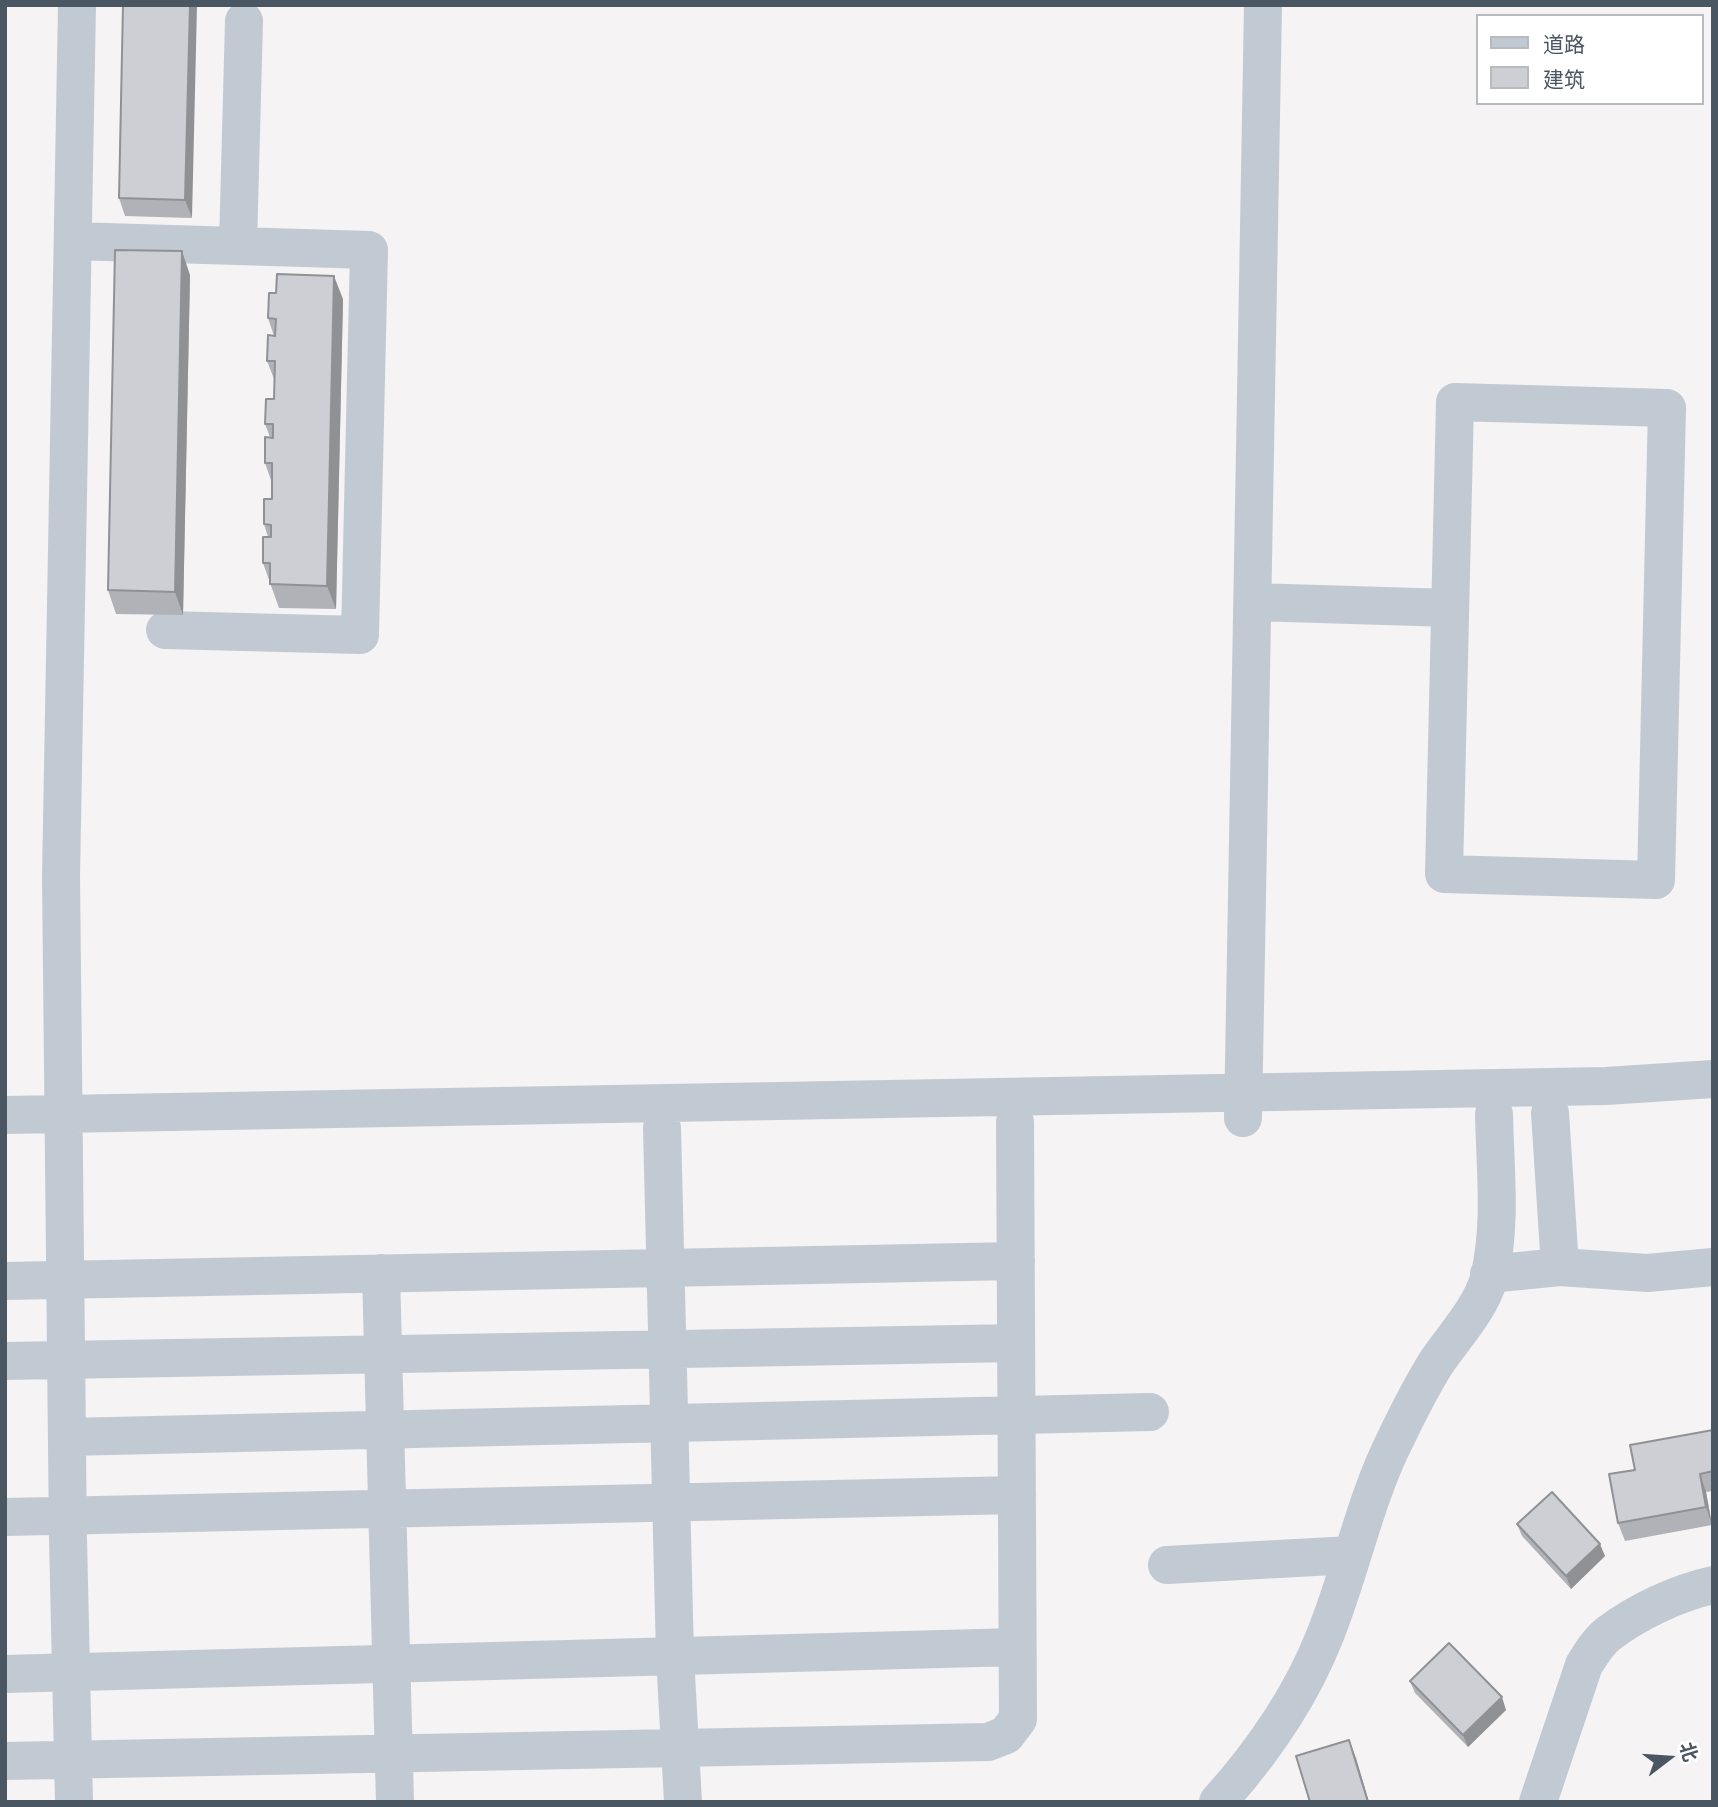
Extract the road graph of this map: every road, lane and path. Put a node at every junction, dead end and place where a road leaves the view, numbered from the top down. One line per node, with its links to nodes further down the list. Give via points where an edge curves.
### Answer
1 (77, 5): 4 (street)
2 (1263, 5): 6 (street)
3 (244, 21): 5 (street)
4 (73, 240): 5 (street); 16 (street, via 61,876)
5 (238, 245): 8 (street, via 369,250 360,635)
6 (1252, 602): 7 (street); 11 (street)
7 (1450, 608): 7 (street, via 1444,874 1656,880 1667,408 1455,402)
8 (165, 629)
9 (1713, 1079): 11 (street)
10 (1713, 1105): 12 (street)
11 (1243, 1106): 13 (street); 15 (street); 16 (street)
12 (1550, 1112): 13 (street); 20 (street)
13 (1494, 1114): 24 (street, via 1496,1241)
14 (5, 1115): 16 (street)
15 (1015, 1122): 17 (street); 19 (street)
16 (64, 1127): 17 (street); 18 (street); 25 (street)
17 (662, 1128): 22 (street)
18 (5, 1140)
19 (1016, 1261): 22 (street); 27 (street)
20 (1560, 1267): 21 (street, via 1647,1273); 24 (street)
21 (1713, 1267)
22 (665, 1268): 23 (street); 28 (street)
23 (381, 1273): 25 (street); 29 (street)
24 (1489, 1274): 42 (street, via 1477,1306 1435,1365 1395,1440)
25 (65, 1279): 26 (street); 30 (street)
26 (5, 1280)
27 (1016, 1343): 28 (street); 33 (street)
28 (667, 1349): 29 (street); 34 (street)
29 (383, 1354): 30 (street); 35 (street)
30 (66, 1360): 31 (street); 36 (street)
31 (5, 1361)
32 (1150, 1412): 33 (street)
33 (1016, 1415): 34 (street); 37 (street)
34 (669, 1423): 35 (street); 38 (street)
35 (385, 1430): 36 (street); 39 (street)
36 (67, 1437): 40 (street)
37 (1017, 1495): 38 (street); 45 (street)
38 (672, 1503): 39 (street); 46 (street)
39 (387, 1509): 40 (street); 47 (street)
40 (68, 1515): 41 (street); 48 (street)
41 (5, 1517)
42 (1352, 1555): 43 (street); 57 (street, via 1324,1639 1300,1688 1271,1735)
43 (1167, 1565)
44 (1713, 1586): 58 (street, via 1648,1610 1594,1648 1584,1665)
45 (1017, 1647): 46 (street); 50 (street, via 1018,1719 1006,1735 988,1742)
46 (675, 1656): 47 (street); 50 (street)
47 (391, 1664): 48 (street); 51 (street)
48 (71, 1672): 49 (street); 52 (street)
49 (5, 1674)
50 (680, 1748): 51 (street); 56 (street)
51 (394, 1754): 52 (street); 55 (street)
52 (73, 1760): 53 (street); 54 (street)
53 (5, 1762)
54 (74, 1802)
55 (395, 1802)
56 (683, 1802)
57 (1218, 1802)
58 (1538, 1802)

